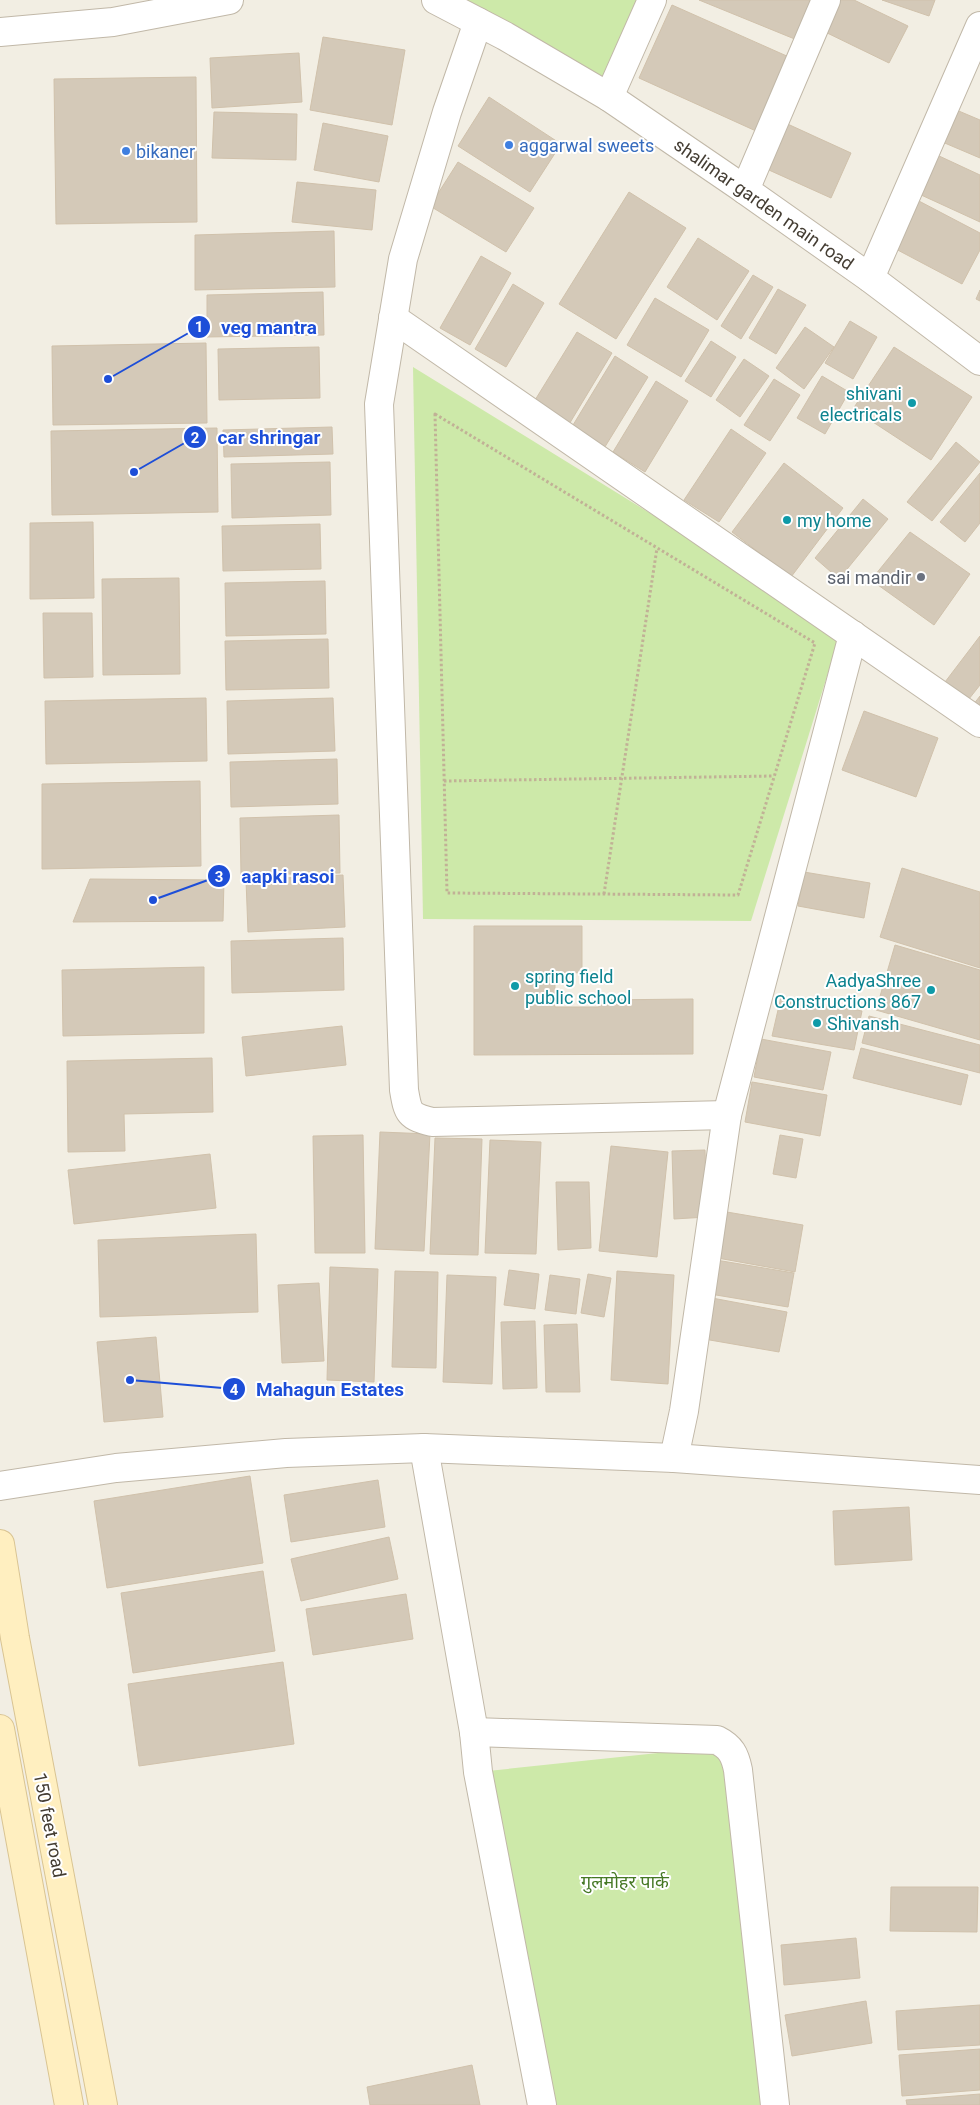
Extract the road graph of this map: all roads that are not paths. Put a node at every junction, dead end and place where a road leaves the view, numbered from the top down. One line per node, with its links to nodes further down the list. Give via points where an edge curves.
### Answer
1 (229, 0): 7 (street, via 113,22)
2 (436, 0): 5 (street, shalimar garden main road)
3 (652, 0): 8 (street)
4 (826, 0): 9 (street)
5 (478, 22): 8 (street, shalimar garden main road); 11 (street, via 403,259)
6 (980, 26): 10 (street)
7 (0, 32)
8 (609, 97): 9 (street, shalimar garden main road)
9 (745, 190): 10 (street, shalimar garden main road)
10 (870, 278): 12 (street, shalimar garden main road)
11 (393, 318): 13 (street); 15 (street, via 378,404 407,1107 415,1118 432,1122)
12 (980, 361)
13 (853, 635): 14 (street); 15 (street)
14 (980, 723)
15 (727, 1116): 17 (street, via 684,1411)
16 (424, 1448): 17 (street); 19 (street, via 286,1454 126,1467); 22 (street)
17 (674, 1458): 18 (street)
18 (980, 1480)
19 (0, 1486)
20 (0, 1544): 24 (street, 150 feet road, via 16,1648)
21 (0, 1729): 23 (street, 150 feet road)
22 (474, 1732): 25 (street, via 478,1772); 26 (street, via 717,1740 728,1746 738,1770)
23 (68, 2105)
24 (103, 2105)
25 (542, 2105)
26 (775, 2105)

